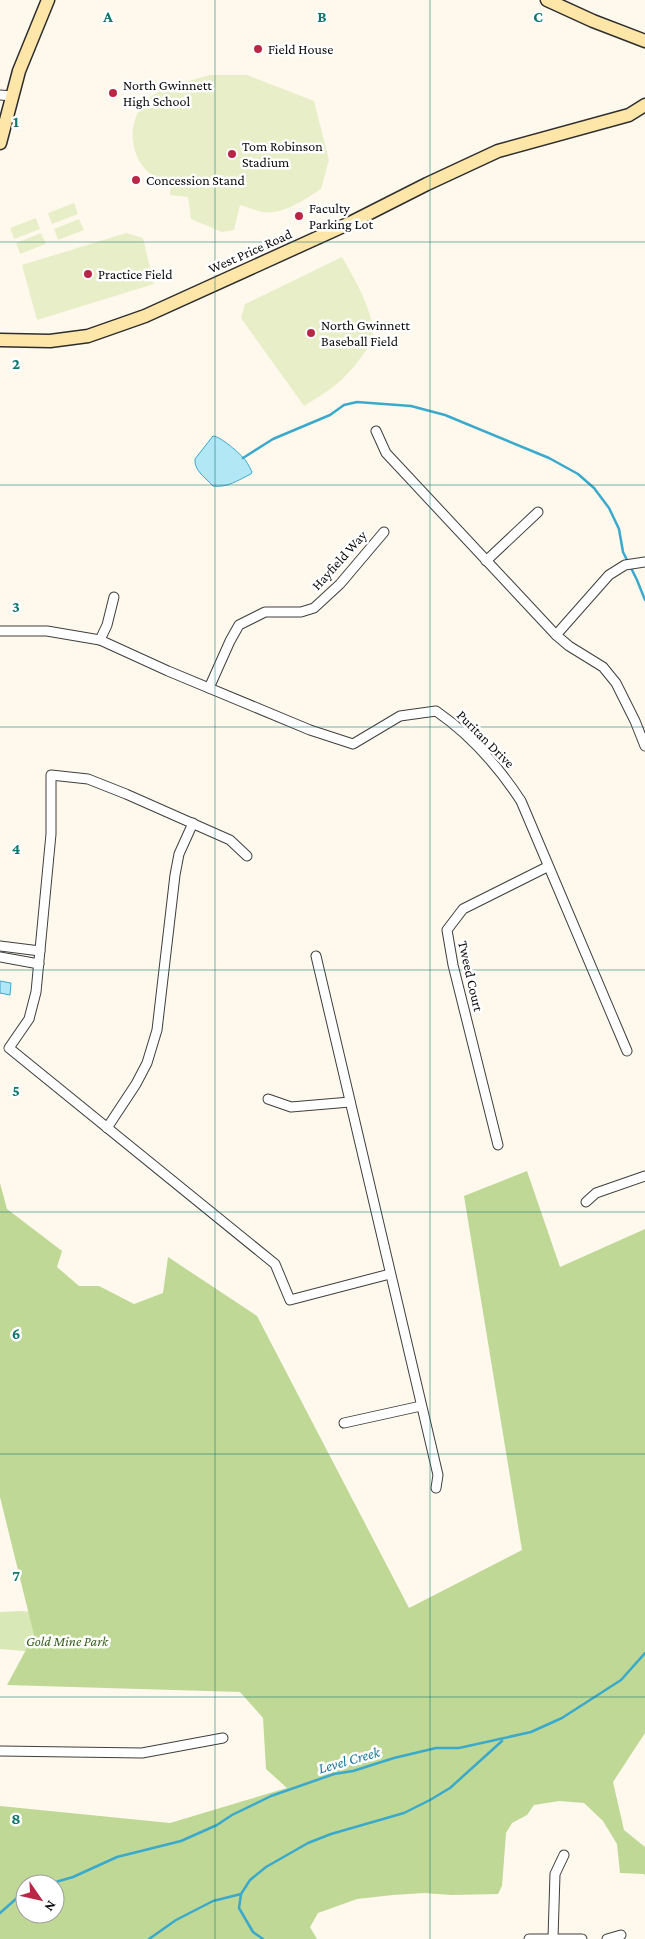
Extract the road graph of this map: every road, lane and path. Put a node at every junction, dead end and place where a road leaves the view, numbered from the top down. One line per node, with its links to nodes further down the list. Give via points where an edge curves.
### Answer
1 (48, 0): 4 (street)
2 (546, 0): 3 (street)
3 (645, 41)
4 (6, 96): 6 (street)
5 (645, 105): 7 (street, West Price Road, via 628,115 498,151 350,223 145,316 88,336 50,342)
6 (0, 143)
7 (0, 340)
8 (376, 431): 11 (street, via 386,453)
9 (538, 512): 11 (street)
10 (384, 532): 17 (street, Hayfield Way, via 340,584 314,608 300,612 265,612 239,625)
11 (486, 561): 15 (street)
12 (645, 562): 15 (street, via 625,565 610,575)
13 (114, 597): 16 (street)
14 (0, 631): 16 (street, Puritan Drive, via 47,630)
15 (556, 635): 18 (street, via 603,667 616,683)
16 (100, 640): 17 (street, Puritan Drive)
17 (209, 688): 21 (street, Puritan Drive, via 310,730 354,744 400,716 436,711 458,726 505,776 521,801)
18 (645, 746)
19 (193, 823): 20 (street, via 230,840); 23 (street, via 88,779 51,775 51,834); 30 (street, via 179,854 175,875 157,1030 147,1063)
20 (247, 856)
21 (548, 867): 27 (street, Puritan Drive); 31 (street, Tweed Court, via 464,909 447,930)
22 (0, 946): 23 (street)
23 (40, 950): 26 (street)
24 (316, 956): 29 (street)
25 (0, 958): 26 (street)
26 (39, 964): 30 (street, via 29,1018 9,1048)
27 (627, 1051)
28 (268, 1099): 29 (street, via 292,1107)
29 (350, 1102): 34 (street)
30 (107, 1128): 34 (street, via 275,1264 290,1300)
31 (498, 1145)
32 (645, 1176): 33 (street, via 596,1193)
33 (586, 1202)
34 (390, 1274): 35 (street)
35 (421, 1406): 36 (street); 37 (street, via 438,1475)
36 (344, 1424)
37 (436, 1488)
38 (222, 1738): 39 (street, via 142,1753)
39 (0, 1751)
40 (564, 1855): 42 (street, via 555,1874)
41 (622, 1935): 45 (street)
42 (554, 1938): 43 (street); 44 (street)
43 (528, 1939)
44 (582, 1939)
45 (607, 1939)

